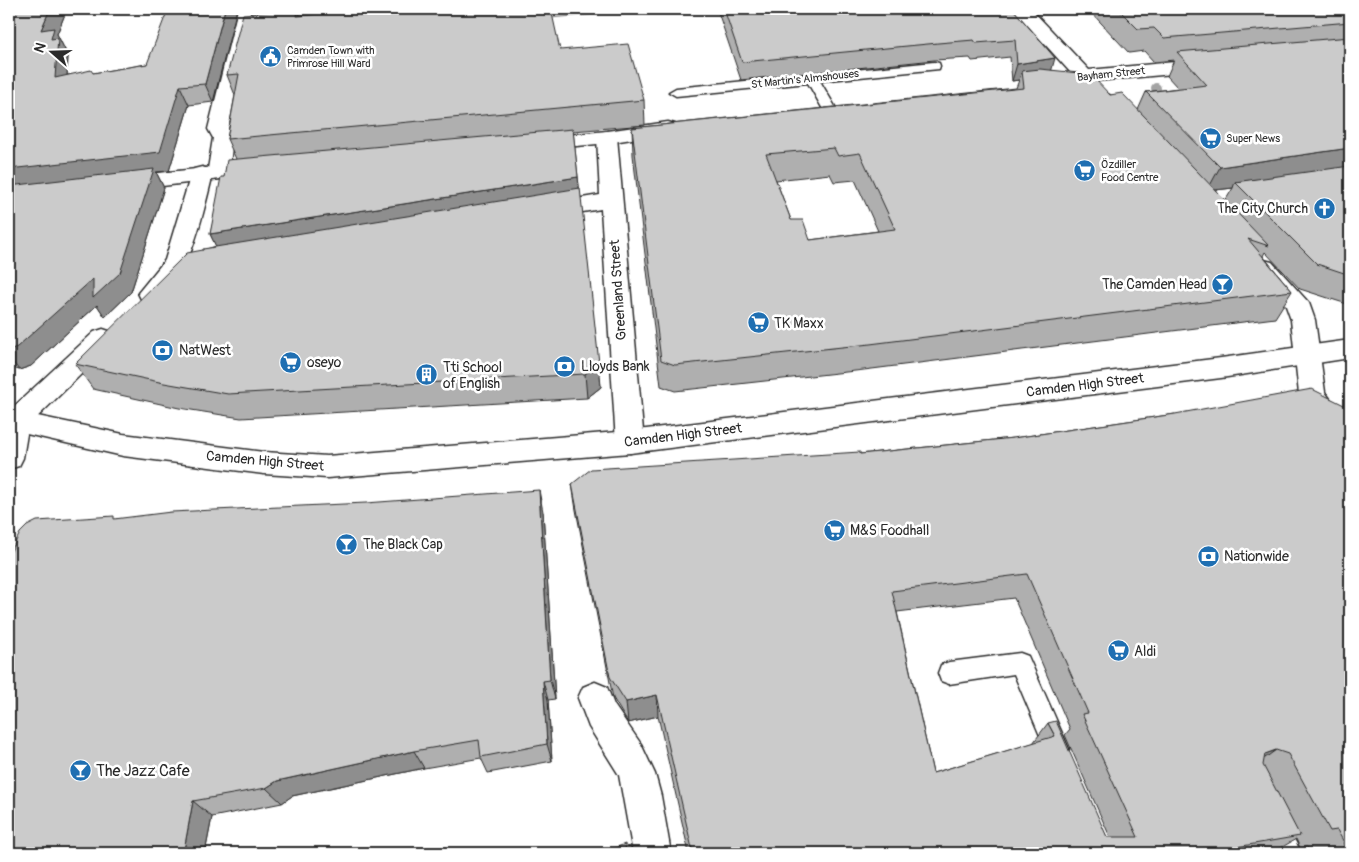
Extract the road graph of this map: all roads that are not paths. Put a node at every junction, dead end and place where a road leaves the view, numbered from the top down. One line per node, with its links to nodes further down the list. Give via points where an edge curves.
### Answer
1 (248, 9): 4 (main road)
2 (1022, 9): 7 (main road)
3 (264, 29): 4 (main road)
4 (241, 31): 18 (main road, via 218,129 223,138)
5 (1226, 63): 7 (main road, Bayham Street)
6 (934, 66): 8 (lane, St Martin's Almshouses)
7 (1079, 70): 10 (main road, Bayham Street, via 1030,88)
8 (812, 78): 9 (lane, St Martin's Almshouses); 12 (lane)
9 (676, 92)
10 (1095, 94)
11 (850, 108): 12 (main road)
12 (830, 110): 13 (main road)
13 (807, 112)
14 (692, 125): 15 (main road)
15 (607, 137): 16 (main road); 20 (main road, Greenland Street)
16 (519, 146)
17 (286, 166): 18 (main road)
18 (210, 173): 19 (main road); 24 (main road)
19 (106, 186)
20 (611, 200): 21 (main road); 28 (main road, Greenland Street)
21 (524, 214)
22 (1248, 251): 26 (main road, via 1296,303 1303,320)
23 (197, 268): 24 (main road)
24 (172, 271): 27 (main road)
25 (1350, 349): 26 (main road, Camden High Street)
26 (1307, 356): 28 (main road, Camden High Street); 29 (main road, via 1312,394)
27 (12, 421): 28 (main road, Camden High Street, via 123,445 264,463 327,466); 30 (main road)
28 (630, 442)
29 (1350, 447)
30 (9, 458)
31 (949, 673): 33 (lane, via 1020,663)
32 (595, 698): 35 (main road, via 598,710 634,768)
33 (1067, 772)
34 (1260, 800): 36 (lane)
35 (652, 853)
36 (1288, 853)

